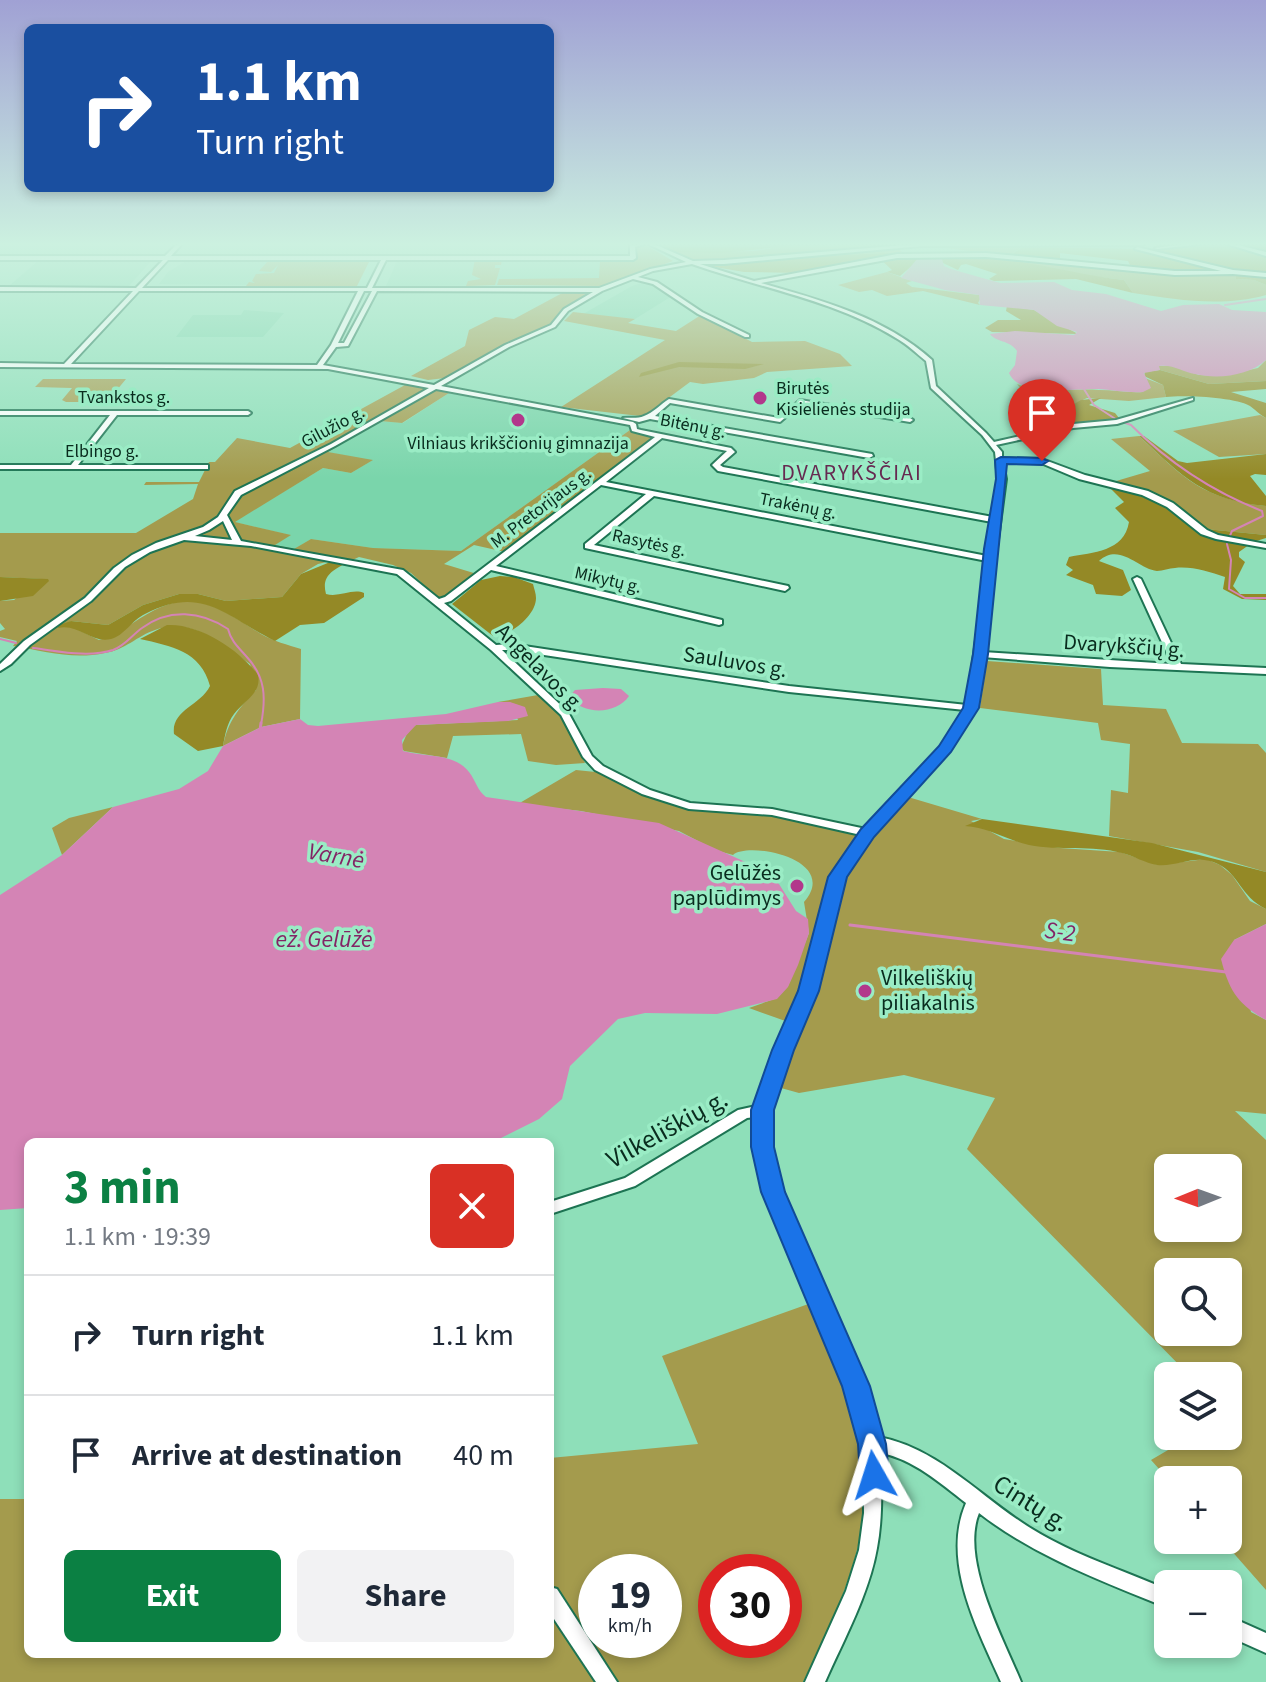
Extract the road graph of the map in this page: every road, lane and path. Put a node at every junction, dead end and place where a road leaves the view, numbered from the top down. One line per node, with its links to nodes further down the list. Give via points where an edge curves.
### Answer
1 (106, 322): 12 (street)
2 (345, 322): 7 (street)
3 (358, 322): 8 (street)
4 (556, 322): 14 (street, Gilužio g.)
5 (719, 322): 9 (street)
6 (869, 322): 23 (street, via 924,355 933,387)
7 (343, 326): 8 (street); 10 (street)
8 (356, 326): 10 (street, via 346,345)
9 (747, 336)
10 (334, 345): 13 (street)
11 (0, 365): 12 (street, Bitėnų g.)
12 (66, 365): 13 (street, Bitėnų g.)
13 (319, 366): 14 (street, Bitėnų g.)
14 (436, 386): 21 (street, Bitėnų g.); 31 (street, Gilužio g., via 238,493)
15 (1191, 399): 23 (street, via 1117,422)
16 (0, 413): 17 (street, Tvankstos g.)
17 (115, 413): 18 (street, Tvankstos g.); 27 (street)
18 (248, 413)
19 (650, 417): 20 (street, via 669,401 780,420 800,402); 21 (street, Bitėnų g.); 24 (street, Bitėnų g.)
20 (910, 420)
21 (636, 422): 22 (street, Bitėnų g., via 636,431)
22 (661, 436): 29 (street, M. Pretorijaus g.); 32 (street, Bitėnų g., via 729,449 716,466 721,469)
23 (993, 444): 25 (street)
24 (869, 456)
25 (1001, 460): 32 (street); 35 (street, via 1042,461 1145,493 1208,534)
26 (0, 467): 27 (street, Elbingo g.)
27 (73, 467): 28 (street, Elbingo g.)
28 (205, 467)
29 (601, 483): 30 (street, Trakėnų g.); 37 (street, M. Pretorijaus g.)
30 (652, 493): 36 (street, Trakėnų g.); 39 (street, Rasytės g., via 588,546)
31 (224, 516): 33 (street, Gilužio g.); 34 (street)
32 (995, 520): 36 (street)
33 (178, 537): 34 (street, Angelavos g.); 44 (street, Gilužio g., via 136,554 83,604)
34 (238, 543): 40 (street, Angelavos g., via 391,568)
35 (1266, 546)
36 (989, 559): 43 (street)
37 (490, 567): 40 (street, M. Pretorijaus g.); 41 (street, Mikytų g.)
38 (1137, 579): 45 (street)
39 (785, 588)
40 (439, 602): 42 (street, Angelavos g.)
41 (719, 622)
42 (494, 648): 47 (street, Sauluvos g.); 48 (street, Angelavos g., via 565,714 595,765 646,792 689,806 772,812)
43 (980, 654): 45 (street, Dvarykščių g.); 47 (street)
44 (0, 668)
45 (1178, 668): 46 (street, Dvarykščių g.)
46 (1266, 671)
47 (971, 708): 48 (street, via 945,749)
48 (868, 833): 49 (street, via 834,885 808,991)
49 (762, 1110): 50 (street, Vilkeliškių g., via 743,1114 630,1182); 51 (street, via 762,1147 773,1192 856,1386)
50 (554, 1207)
51 (872, 1444): 52 (street, Cintų g., via 896,1448); 58 (street, via 868,1550)
52 (976, 1499): 53 (street, Cintų g., via 1027,1536); 59 (street, via 964,1528 965,1546 987,1627)
53 (1154, 1593)
54 (554, 1602): 57 (street)
55 (1242, 1632): 56 (street)
56 (1266, 1643)
57 (607, 1682)
58 (815, 1682)
59 (1011, 1682)

